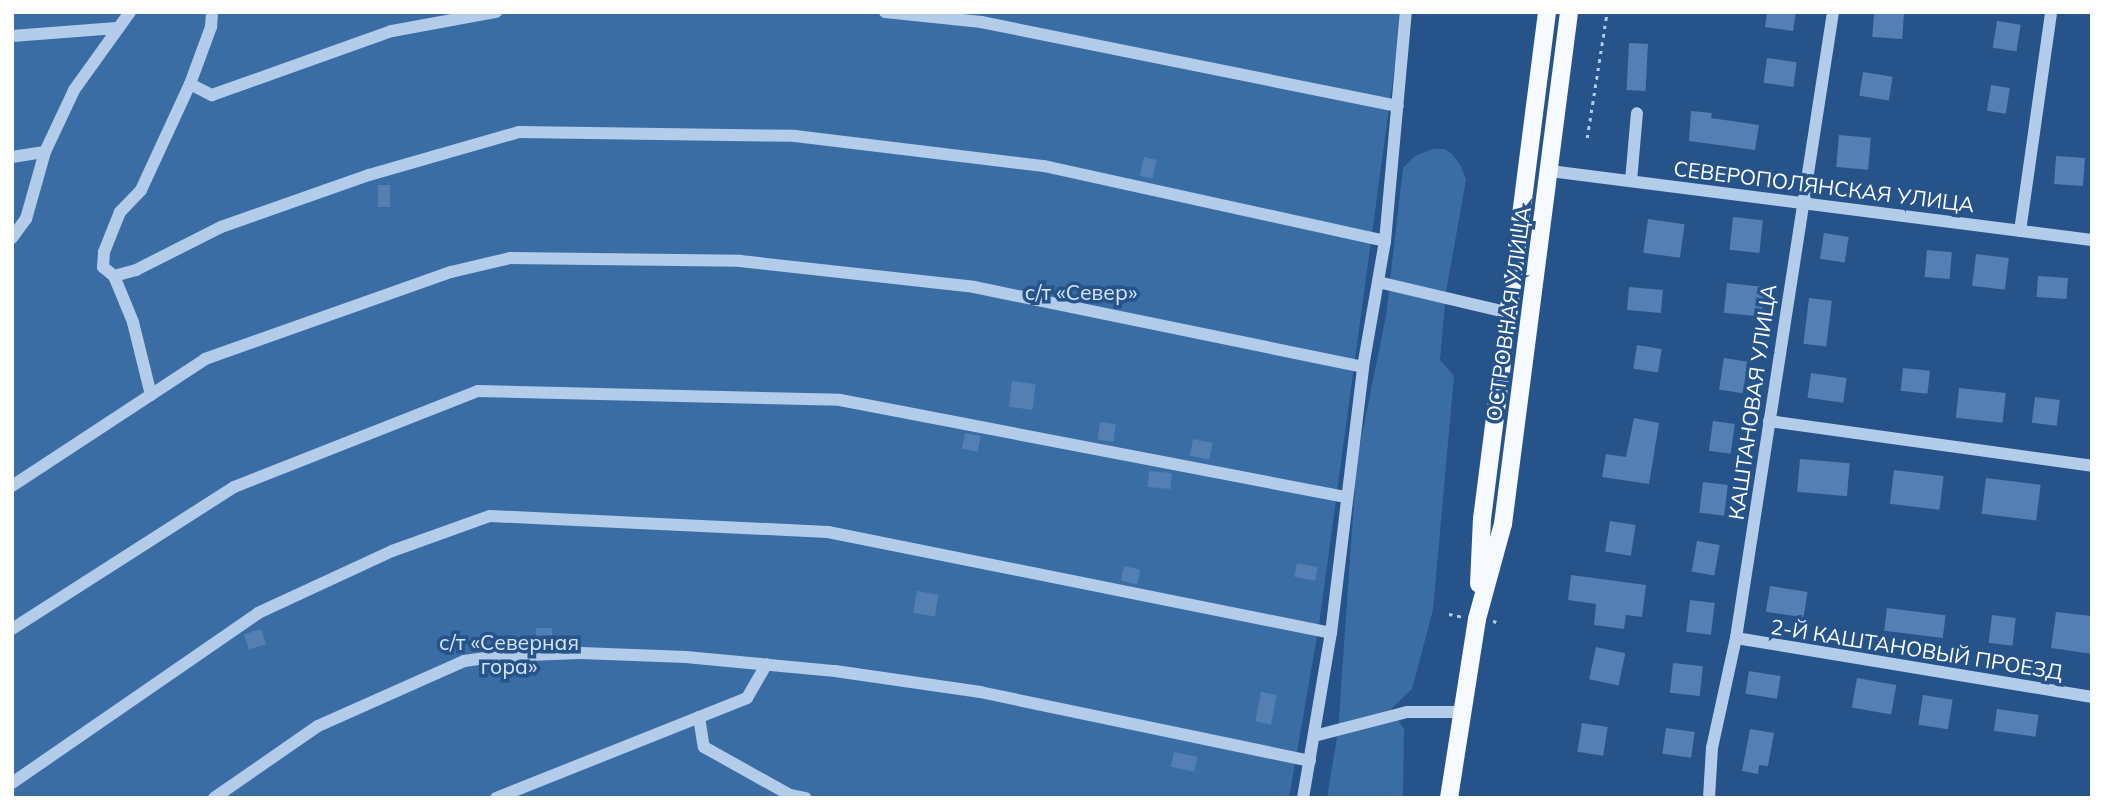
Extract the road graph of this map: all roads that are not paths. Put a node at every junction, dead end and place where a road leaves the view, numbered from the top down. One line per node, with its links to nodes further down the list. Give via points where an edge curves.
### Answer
1 (130, 12): 11 (street)
2 (212, 12): 14 (street)
3 (496, 12): 14 (street, via 391,31 212,95)
4 (885, 12): 15 (street, via 981,22)
5 (1406, 12): 15 (street)
6 (1545, 12): 28 (main road, ОСТРОВНАЯ УЛИЦА)
7 (1569, 12): 13 (main road, ОСТРОВНАЯ УЛИЦА)
8 (1575, 12): 13 (main road)
9 (1833, 12): 21 (street, КАШТАНОВАЯ УЛИЦА)
10 (2051, 12): 22 (street)
11 (117, 28): 12 (street); 17 (street, via 74,90)
12 (12, 36)
13 (1565, 44): 19 (main road, ОСТРОВНАЯ УЛИЦА)
14 (190, 84): 26 (street, via 141,190 120,212 104,252 103,267)
15 (1398, 106): 25 (street)
16 (1637, 113): 20 (street)
17 (45, 152): 18 (street); 23 (street, via 26,219)
18 (12, 158)
19 (1550, 171): 20 (street, СЕВЕРОПОЛЯНСКАЯ УЛИЦА); 35 (main road, ОСТРОВНАЯ УЛИЦА, via 1503,524)
20 (1631, 181): 21 (street, СЕВЕРОПОЛЯНСКАЯ УЛИЦА)
21 (1802, 201): 22 (street, СЕВЕРОПОЛЯНСКАЯ УЛИЦА); 31 (street, КАШТАНОВАЯ УЛИЦА)
22 (2020, 231): 24 (street, СЕВЕРОПОЛЯНСКАЯ УЛИЦА)
23 (12, 238)
24 (2092, 240)
25 (1385, 241): 26 (street, via 1044,166 795,136 519,132 369,174 221,227 136,270); 27 (street)
26 (114, 276): 30 (street, via 133,322)
27 (1378, 282): 28 (street); 29 (street)
28 (1510, 313): 35 (main road, ОСТРОВНАЯ УЛИЦА, via 1482,519)
29 (1363, 367): 30 (street, via 974,287 740,261 510,258 451,272 205,359); 34 (street)
30 (151, 395): 33 (street)
31 (1769, 421): 32 (street); 38 (street, КАШТАНОВАЯ УЛИЦА)
32 (2092, 466)
33 (12, 486)
34 (1345, 497): 36 (street, via 840,400 478,391 234,487); 37 (street)
35 (1477, 619): 41 (main road, ОСТРОВНАЯ УЛИЦА)
36 (12, 629)
37 (1331, 633): 43 (street); 45 (street, via 828,532 490,516 392,551 258,613)
38 (1736, 638): 40 (street, 2-Й КАШТАНОВЫЙ ПРОЕЗД); 51 (street, КАШТАНОВАЯ УЛИЦА, via 1712,748)
39 (767, 664): 42 (street, via 747,698); 44 (street, via 979,692); 46 (street, via 582,653 464,661 318,726)
40 (2091, 697)
41 (1462, 712): 43 (street, via 1407,712); 50 (main road, ОСТРОВНАЯ УЛИЦА)
42 (699, 717): 47 (street); 48 (street, via 705,747 790,795)
43 (1314, 736): 44 (street)
44 (1310, 761): 49 (street)
45 (12, 783)
46 (214, 798)
47 (496, 798)
48 (806, 798)
49 (1303, 798)
50 (1449, 798)
51 (1709, 798)

